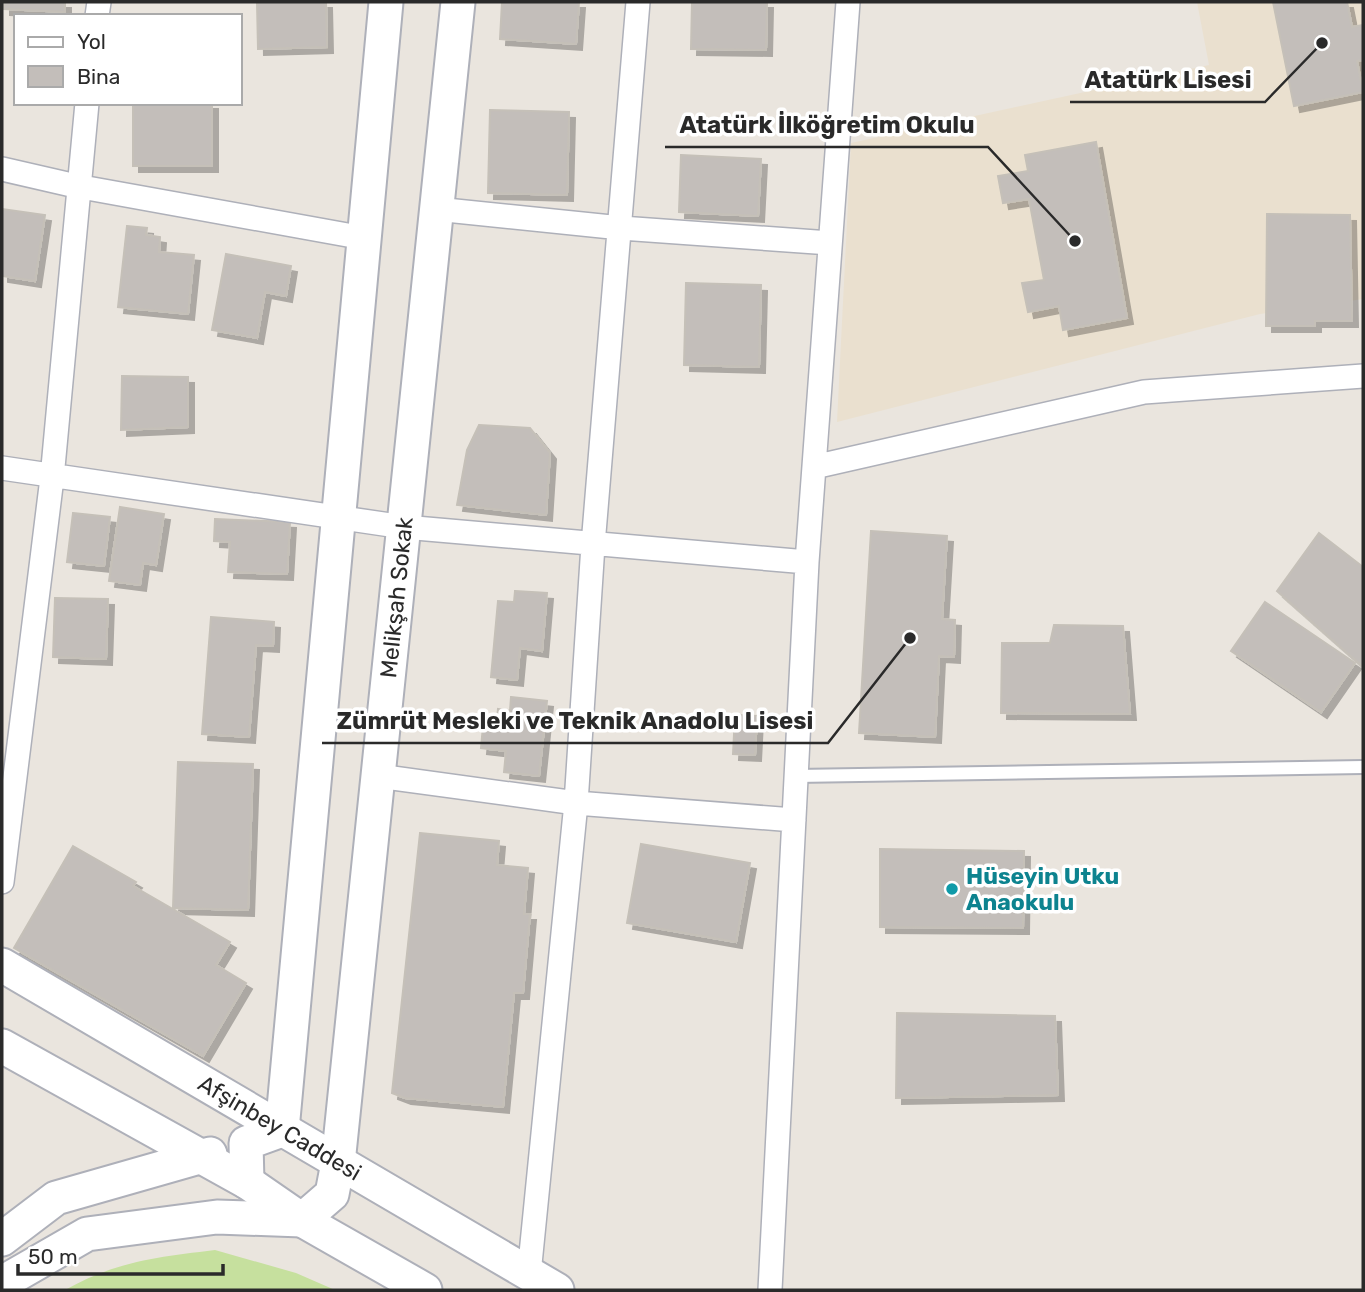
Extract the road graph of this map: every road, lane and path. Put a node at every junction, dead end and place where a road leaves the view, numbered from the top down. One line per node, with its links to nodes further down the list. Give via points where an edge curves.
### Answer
1 (386, 2): 10 (street)
2 (458, 2): 8 (street, Melikşah Sokak)
3 (638, 2): 9 (street)
4 (848, 2): 11 (street)
5 (87, 105): 7 (street)
6 (2, 169): 7 (street)
7 (76, 186): 10 (street); 15 (street)
8 (436, 209): 9 (street); 17 (street, Melikşah Sokak)
9 (621, 228): 11 (street); 18 (street)
10 (364, 238): 16 (street)
11 (830, 243): 13 (street)
12 (1363, 376): 13 (street, via 1144,392)
13 (814, 467): 19 (street)
14 (2, 468): 15 (street)
15 (52, 478): 16 (street); 25 (street)
16 (339, 517): 17 (street); 28 (street)
17 (404, 527): 18 (street); 21 (street, Melikşah Sokak)
18 (593, 545): 19 (street); 23 (street)
19 (807, 562): 22 (street)
20 (1363, 767): 22 (lane)
21 (378, 776): 23 (street); 31 (street, Melikşah Sokak)
22 (796, 776): 24 (street)
23 (576, 803): 24 (street); 35 (street)
24 (794, 820): 39 (street)
25 (2, 882)
26 (2, 965): 28 (street, Afşinbey Caddesi)
27 (2, 1046): 30 (street)
28 (282, 1130): 29 (street); 31 (street, Afşinbey Caddesi)
29 (246, 1143): 30 (street); 32 (street)
30 (200, 1157): 32 (street); 34 (street, via 56,1198)
31 (338, 1163): 33 (street, Melikşah Sokak, via 332,1194); 35 (street, Afşinbey Caddesi)
32 (247, 1182): 33 (street)
33 (302, 1220): 36 (street, via 217,1217 87,1234); 37 (street)
34 (2, 1239)
35 (529, 1274): 38 (street, Afşinbey Caddesi)
36 (2, 1283)
37 (425, 1290)
38 (557, 1290)
39 (770, 1290)

